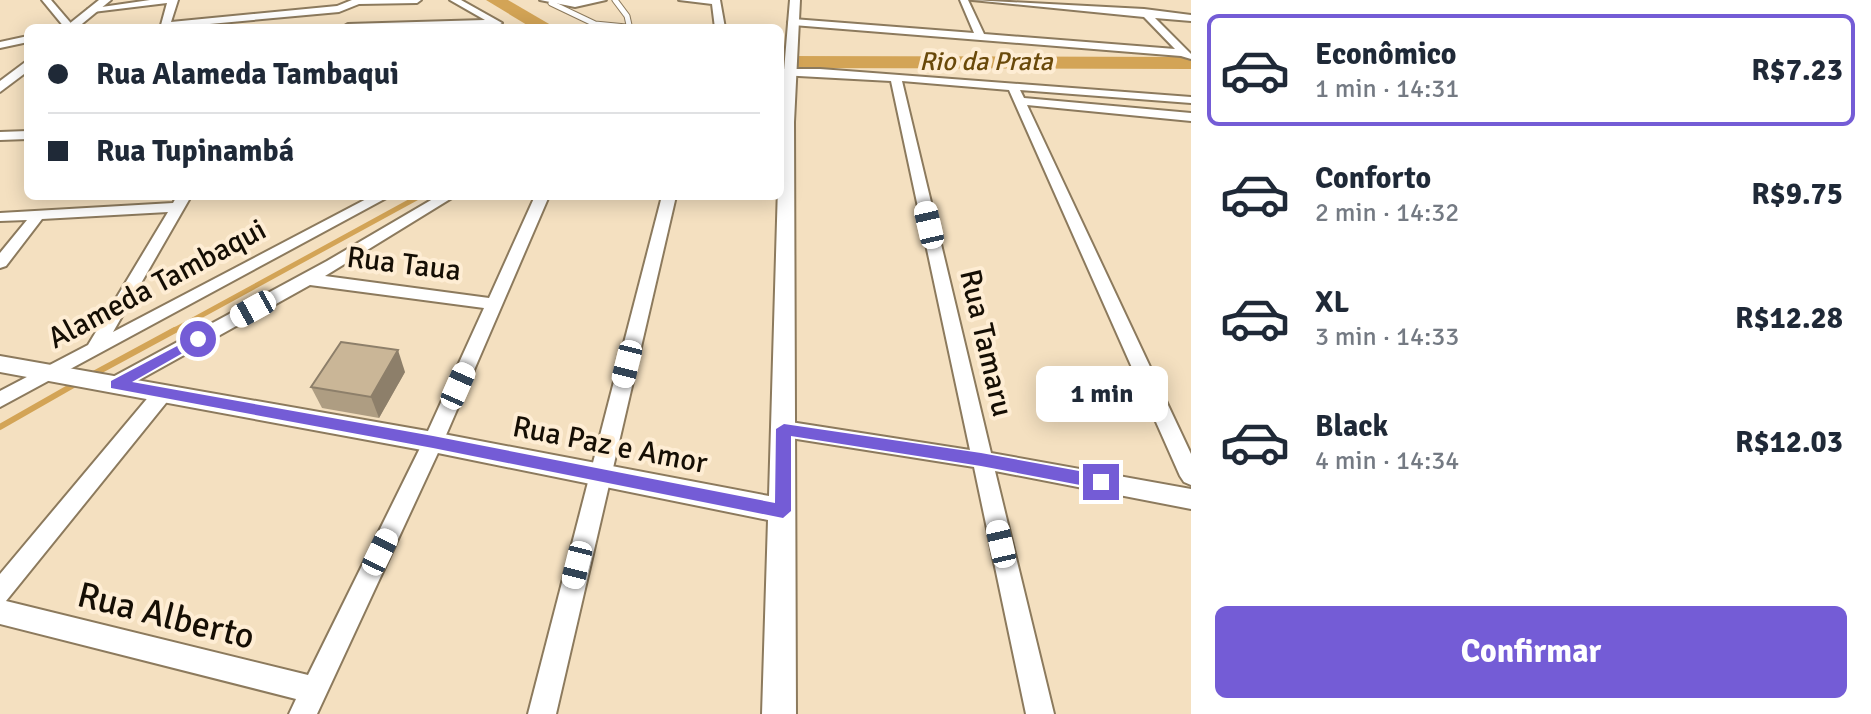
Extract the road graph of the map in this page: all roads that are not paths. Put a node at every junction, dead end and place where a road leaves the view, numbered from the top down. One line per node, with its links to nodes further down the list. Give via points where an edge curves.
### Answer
1 (46, 0): 20 (street)
2 (106, 0): 16 (street)
3 (173, 0): 16 (street); 22 (street)
4 (417, 0): 13 (street)
5 (454, 0): 24 (street)
6 (602, 0): 15 (street)
7 (615, 0): 26 (lane)
8 (683, 0): 14 (street)
9 (795, 0): 19 (street)
10 (964, 0): 28 (street)
11 (976, 0): 17 (street)
12 (1135, 0): 17 (street)
13 (360, 1): 23 (street, via 339,9 259,12)
14 (716, 1): 27 (street)
15 (548, 2): 25 (lane)
16 (93, 9): 21 (street)
17 (1145, 13): 18 (street); 31 (street)
18 (1191, 18)
19 (793, 22): 28 (street); 32 (street)
20 (67, 24)
21 (75, 24)
22 (165, 24)
23 (177, 24)
24 (498, 24)
25 (595, 24)
26 (629, 24)
27 (719, 24)
28 (981, 38): 31 (street)
29 (24, 40): 30 (street)
30 (0, 45)
31 (1188, 57)
32 (788, 61): 34 (street); 57 (street)
33 (22, 74): 35 (street)
34 (896, 79): 36 (street); 59 (street, Rua Tamaru)
35 (0, 88)
36 (1018, 95): 37 (street, via 1051,88); 38 (street); 61 (street)
37 (1191, 100)
38 (1191, 117)
39 (24, 135): 40 (street)
40 (0, 136)
41 (375, 200): 51 (street, Alameda Tambaqui)
42 (441, 200): 49 (street)
43 (540, 200): 50 (street)
44 (668, 200): 60 (street)
45 (182, 201): 46 (street); 51 (street)
46 (38, 215): 47 (street); 48 (street)
47 (0, 217)
48 (0, 263)
49 (307, 279): 50 (street, Rua Taua); 54 (street)
50 (494, 304): 58 (street)
51 (95, 348): 53 (street, Alameda Tambaqui)
52 (0, 364): 53 (street, Rua Paz e Amor)
53 (60, 373): 54 (street, Rua Paz e Amor); 56 (street, Alameda Tambaqui)
54 (108, 383): 55 (street, Rua Paz e Amor)
55 (163, 393): 58 (street, Rua Paz e Amor); 64 (street)
56 (0, 400)
57 (784, 429): 59 (street); 63 (street)
58 (433, 442): 60 (street, Rua Paz e Amor); 66 (street)
59 (981, 460): 62 (street); 70 (street, Rua Tamaru)
60 (598, 476): 63 (street, Rua Paz e Amor); 68 (street)
61 (1191, 476)
62 (1191, 499)
63 (783, 511): 69 (street)
64 (0, 592)
65 (0, 612): 66 (street, Rua Alberto)
66 (314, 690): 67 (street)
67 (303, 714)
68 (542, 714)
69 (779, 714)
70 (1040, 714)

